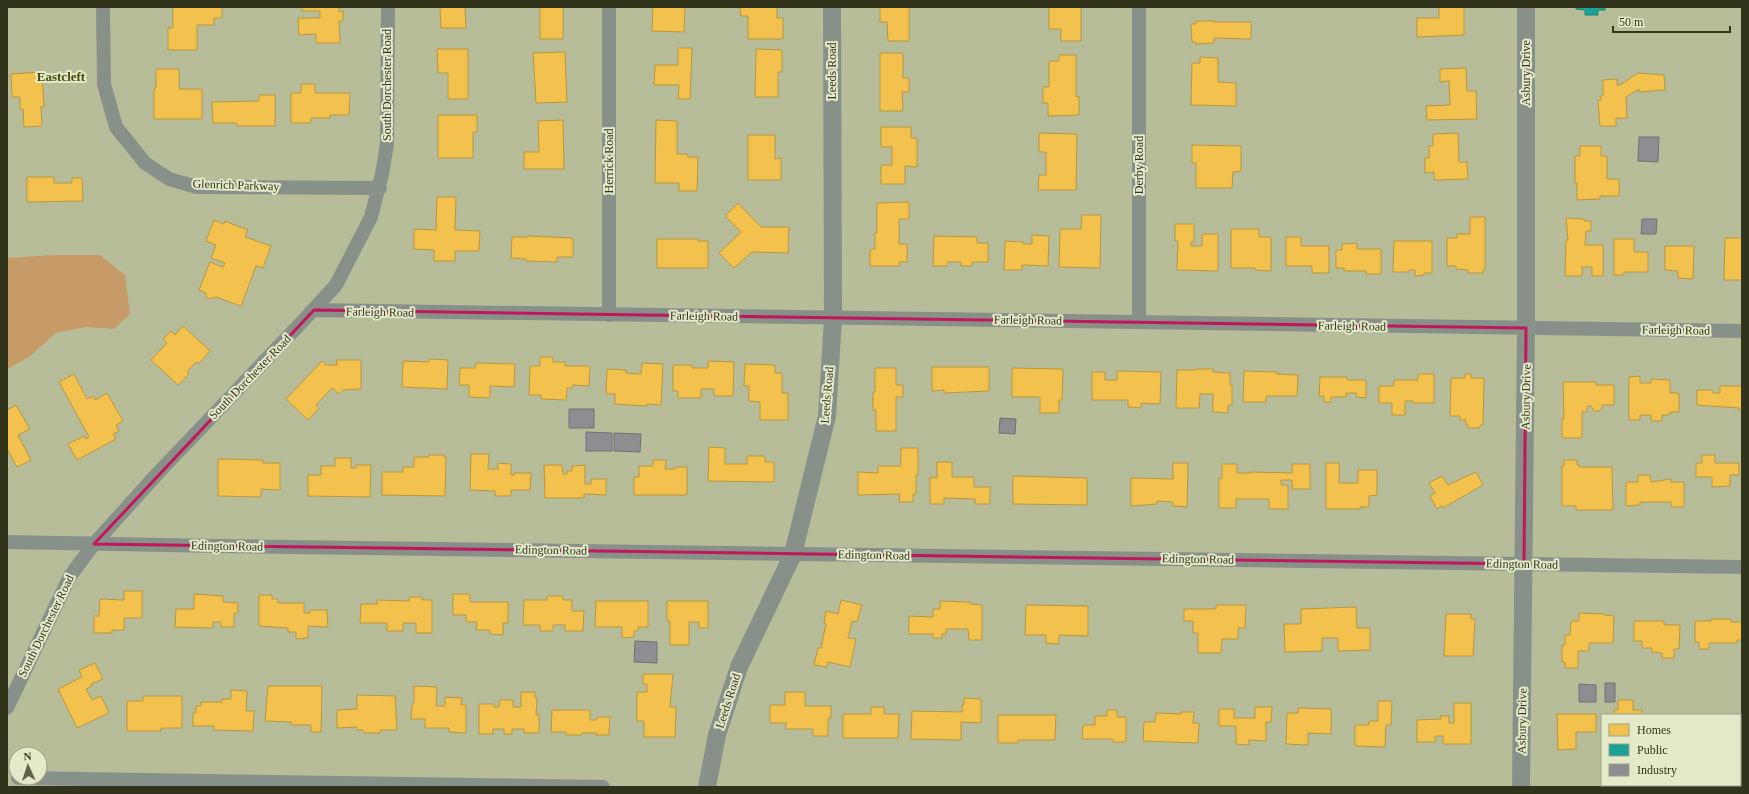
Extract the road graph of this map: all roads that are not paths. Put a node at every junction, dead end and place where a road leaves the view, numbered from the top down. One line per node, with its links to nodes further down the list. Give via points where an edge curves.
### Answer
1 (103, 7): 7 (street, Glenrich Parkway, via 104,84 116,126 145,163 169,179 197,186)
2 (388, 7): 7 (street, South Dorchester Road, via 387,144)
3 (609, 7): 9 (street, Herrick Road)
4 (832, 7): 10 (street, Leeds Road)
5 (1139, 7): 11 (street, Derby Road)
6 (1526, 7): 12 (street, Asbury Drive)
7 (380, 188): 8 (street, South Dorchester Road, via 371,217 336,285)
8 (314, 310): 9 (street, Farleigh Road); 15 (street, South Dorchester Road)
9 (609, 315): 10 (street, Farleigh Road)
10 (833, 318): 11 (street, Farleigh Road); 16 (street, Leeds Road, via 827,416)
11 (1139, 322): 12 (street, Farleigh Road)
12 (1526, 328): 13 (street, Farleigh Road); 17 (street, Asbury Drive)
13 (1742, 331)
14 (7, 542): 15 (street, Edington Road)
15 (94, 544): 16 (street, Edington Road); 19 (street, South Dorchester Road, via 70,576)
16 (793, 554): 17 (street, Edington Road); 22 (street, Leeds Road, via 739,667 717,735)
17 (1524, 564): 18 (street, Edington Road); 23 (street, Asbury Drive)
18 (1742, 568)
19 (7, 708)
20 (48, 778): 21 (street)
21 (603, 787)
22 (707, 787)
23 (1521, 787)

